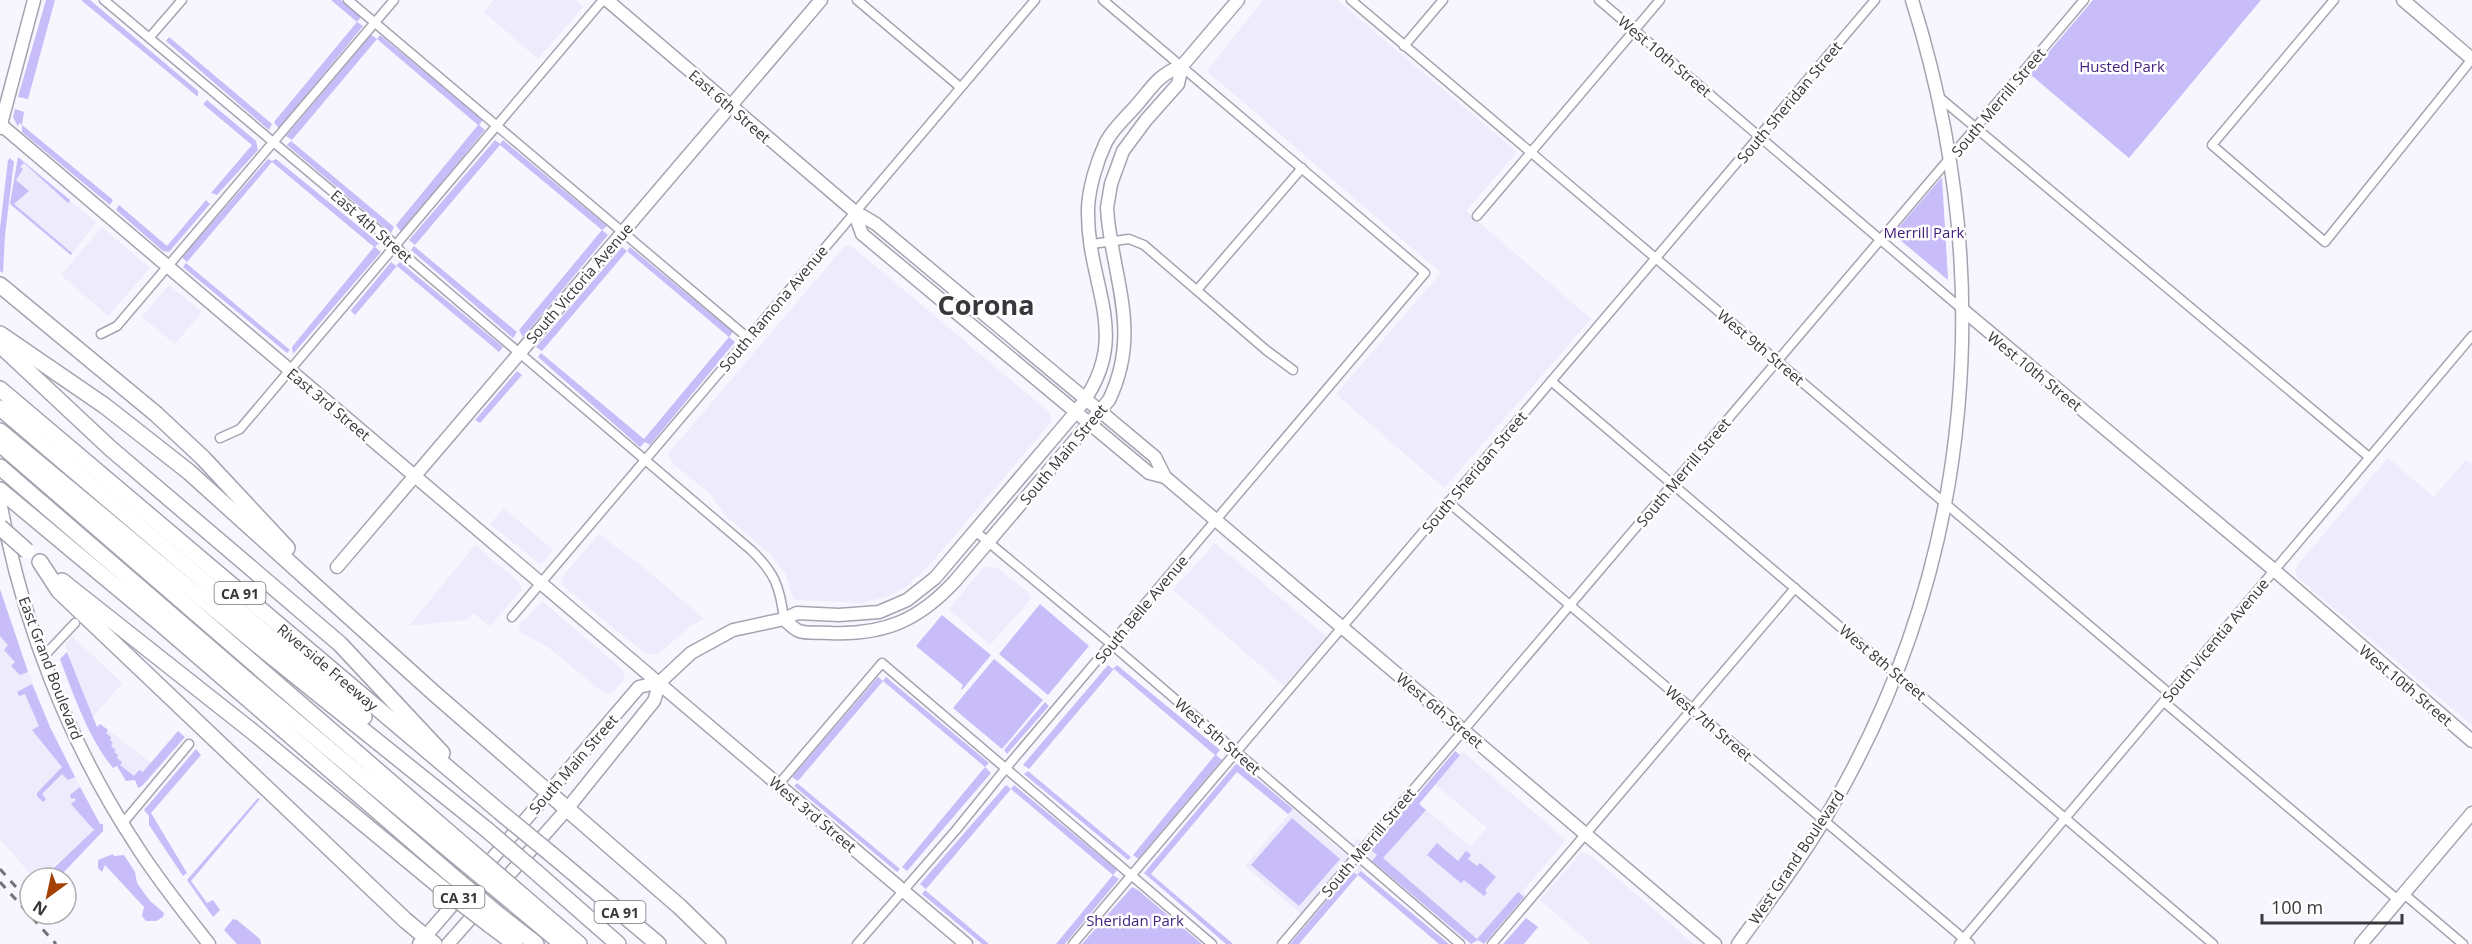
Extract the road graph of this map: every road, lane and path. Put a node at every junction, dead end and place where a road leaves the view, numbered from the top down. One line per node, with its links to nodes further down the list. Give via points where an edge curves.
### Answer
1 (34, 0): 27 (main road)
2 (104, 0): 23 (street, East 4th Street)
3 (182, 0): 23 (street)
4 (348, 0): 21 (street)
5 (394, 0): 21 (street)
6 (605, 0): 30 (main road, East 6th Street); 32 (street)
7 (821, 0): 30 (main road, South Victoria Avenue)
8 (857, 0): 28 (street)
9 (1035, 0): 28 (street, South Ramona Avenue)
10 (1103, 0): 26 (street)
11 (1238, 0): 26 (main road, South Main Street)
12 (1351, 0): 24 (street, West 9th Street)
13 (1443, 0): 24 (street)
14 (1599, 0): 22 (street, West 10th Street)
15 (1660, 0): 22 (street)
16 (1875, 0): 34 (street, South Sheridan Street)
17 (1912, 0): 29 (main road, West Grand Boulevard)
18 (2084, 0): 33 (street, South Merrill Street)
19 (2334, 0): 25 (street, via 2212,145 2325,242)
20 (2403, 0): 25 (main road)
21 (375, 22): 32 (street); 35 (street)
22 (1634, 30): 34 (street, West 10th Street); 36 (street)
23 (150, 37): 35 (street, East 4th Street)
24 (1404, 46): 36 (street, West 9th Street)
25 (2472, 59)
26 (1182, 66): 38 (street); 43 (main road, South Main Street, via 1178,84 1123,151 1107,208); 44 (main road, South Main Street, via 1165,72 1106,142 1088,206)
27 (6, 84): 31 (main road)
28 (960, 87): 39 (street, South Ramona Avenue)
29 (1939, 97): 33 (street); 37 (main road, West Grand Boulevard)
30 (730, 106): 39 (main road, East 6th Street); 41 (main road, South Victoria Avenue)
31 (0, 126): 47 (main road, East 3rd Street)
32 (497, 126): 41 (street); 45 (street)
33 (1977, 127): 37 (street, South Merrill Street); 70 (street)
34 (1759, 136): 42 (street, West 10th Street); 46 (street, South Sheridan Street)
35 (272, 142): 45 (street, East 4th Street); 47 (street)
36 (1530, 153): 40 (street); 46 (street, West 9th Street)
37 (1950, 159): 42 (street, South Merrill Street); 50 (main road, West Grand Boulevard)
38 (1302, 168): 49 (street); 78 (street, South Belle Avenue, via 1425,273)
39 (854, 211): 54 (street, South Ramona Avenue); 62 (main road, East 6th Street, via 876,224); 65 (main road, East 6th Street, via 862,234)
40 (1477, 216)
41 (623, 232): 54 (street); 56 (main road, South Victoria Avenue)
42 (1881, 239): 50 (street, West 10th Street); 57 (street, South Merrill Street)
43 (1110, 241): 44 (street); 49 (street, via 1129,240 1144,245); 64 (main road, South Main Street, via 1125,321 1125,346 1119,378)
44 (1092, 244): 62 (main road, South Main Street, via 1103,300 1106,345 1101,372)
45 (395, 246): 56 (street, East 4th Street); 58 (street)
46 (1655, 259): 57 (street, West 9th Street); 60 (street, South Sheridan Street)
47 (168, 267): 52 (street, via 117,326); 58 (main road, East 3rd Street)
48 (3, 287): 93 (highway, via 203,458)
49 (1197, 290): 59 (street)
50 (1964, 310): 77 (main road, West Grand Boulevard, via 1960,399); 85 (main road, West 10th Street)
51 (0, 334): 55 (highway)
52 (101, 334)
53 (2472, 336): 70 (street, South Vicentia Avenue)
54 (748, 338): 69 (street, South Ramona Avenue)
55 (7, 344): 93 (highway, via 105,406 189,472); 105 (highway, via 110,448 340,644)
56 (520, 352): 69 (street, East 4th Street); 71 (main road, South Victoria Avenue)
57 (1778, 361): 73 (street, South Merrill Street); 77 (street, West 9th Street)
58 (290, 370): 67 (street, via 240,429); 71 (main road, East 3rd Street)
59 (1293, 370)
60 (1551, 381): 73 (street, West 8th Street); 76 (street, South Sheridan Street)
61 (0, 389): 63 (highway, Riverside Freeway / CA 91)
62 (1086, 400): 64 (main road, East 6th Street); 65 (main road, South Main Street)
63 (6, 407): 105 (highway, Riverside Freeway / CA 91, via 104,479); 108 (highway, via 438,779)
64 (1100, 411): 66 (main road, South Main Street); 72 (main road, West 6th Street, via 1155,457)
65 (1075, 413): 66 (main road, East 6th Street); 80 (main road, South Main Street)
66 (1089, 425): 72 (main road, West 6th Street, via 1149,473); 81 (main road, South Main Street)
67 (220, 438)
68 (4, 449): 108 (highway); 115 (highway); 115 (highway, via 15,480 253,685)
69 (642, 457): 86 (street, South Ramona Avenue); 90 (street, East 4th Street, via 767,566 780,591)
70 (2369, 457): 85 (street, South Vicentia Avenue)
71 (415, 476): 84 (main road, South Victoria Avenue); 86 (main road, East 3rd Street, via 502,551 518,555)
72 (1165, 477): 78 (main road, West 6th Street)
73 (1673, 484): 87 (street, West 8th Street); 88 (street, South Merrill Street)
74 (0, 490): 75 (highway)
75 (8, 501): 82 (main road, East Grand Boulevard); 121 (highway, bridge, via 161,624 449,873)
76 (1448, 502): 88 (street, West 7th Street); 92 (street, South Sheridan Street)
77 (1945, 503): 96 (main road, West Grand Boulevard, via 1924,591); 98 (street, West 9th Street)
78 (1216, 521): 92 (main road, West 6th Street); 94 (street, South Belle Avenue)
79 (0, 527): 83 (highway, bridge)
80 (975, 531): 81 (street, West 5th Street); 90 (main road, South Main Street, via 934,578 899,604 879,612 797,613)
81 (988, 542): 90 (main road, South Main Street, via 943,595 899,624 851,634 799,631); 94 (street, West 5th Street)
82 (4, 549): 95 (main road, East Grand Boulevard)
83 (40, 562): 121 (highway, bridge, via 438,885); 122 (highway, via 59,591)
84 (337, 567)
85 (2274, 570): 98 (street, South Vicentia Avenue); 101 (main road, West 10th Street)
86 (539, 581): 89 (street, South Ramona Avenue); 97 (main road)
87 (1795, 588): 96 (street, West 8th Street); 99 (street)
88 (1570, 605): 99 (street, West 7th Street); 100 (street, South Merrill Street)
89 (512, 617)
90 (784, 619): 97 (main road, South Main Street, via 722,635 690,653)
91 (75, 623): 95 (street)
92 (1342, 627): 100 (main road, West 6th Street); 103 (street, South Sheridan Street)
93 (374, 639): 107 (highway)
94 (1111, 644): 103 (street, West 5th Street); 104 (street, South Belle Avenue)
95 (43, 657): 113 (main road, East Grand Boulevard, via 83,753)
96 (1896, 673): 111 (street, West 8th Street); 112 (main road, West Grand Boulevard, via 1861,753)
97 (660, 682): 106 (main road, West 3rd Street); 107 (main road, South Main Street, via 639,687); 109 (main road, South Main Street, via 654,701)
98 (2167, 698): 111 (street, South Vicentia Avenue); 119 (street, West 9th Street)
99 (1692, 709): 112 (street, West 7th Street); 114 (street)
100 (1464, 730): 114 (main road, West 6th Street); 116 (street, South Merrill Street)
101 (2472, 741)
102 (189, 744): 113 (street)
103 (1236, 752): 116 (street, West 5th Street); 117 (street, South Sheridan Street)
104 (1005, 768): 106 (street, via 882,663); 117 (street); 118 (street, South Belle Avenue)
105 (467, 783): 131 (highway, Riverside Freeway / CA 91, bridge)
106 (778, 785): 118 (main road, West 3rd Street)
107 (548, 792): 109 (highway); 122 (main road, South Main Street / CA 31)
108 (448, 797): 130 (highway, bridge)
109 (567, 810): 125 (main road, South Main Street / CA 31); 132 (highway)
110 (2472, 813): 119 (main road)
111 (2065, 816): 123 (street, South Vicentia Avenue); 142 (street, West 8th Street)
112 (1824, 822): 123 (street, West 7th Street); 141 (main road, West Grand Boulevard)
113 (123, 823): 124 (main road, East Grand Boulevard)
114 (1586, 833): 139 (street); 140 (main road, West 6th Street)
115 (447, 839): 120 (highway, bridge)
116 (1356, 856): 137 (street, South Merrill Street); 138 (street, West 5th Street)
117 (1131, 875): 135 (street, South Sheridan Street); 136 (street)
118 (904, 891): 133 (street, South Belle Avenue); 134 (main road, West 3rd Street)
119 (2401, 897): 143 (main road); 144 (street, West 9th Street)
120 (535, 914): 128 (highway); 129 (highway)
121 (495, 920): 126 (highway); 127 (highway)
122 (426, 942)
123 (1964, 942)
124 (209, 944)
125 (448, 944)
126 (516, 944)
127 (536, 944)
128 (562, 944)
129 (579, 944)
130 (618, 944)
131 (658, 944)
132 (718, 944)
133 (857, 944)
134 (966, 944)
135 (1073, 944)
136 (1212, 944)
137 (1282, 944)
138 (1460, 944)
139 (1492, 944)
140 (1715, 944)
141 (1738, 944)
142 (2213, 944)
143 (2361, 944)
144 (2463, 944)

